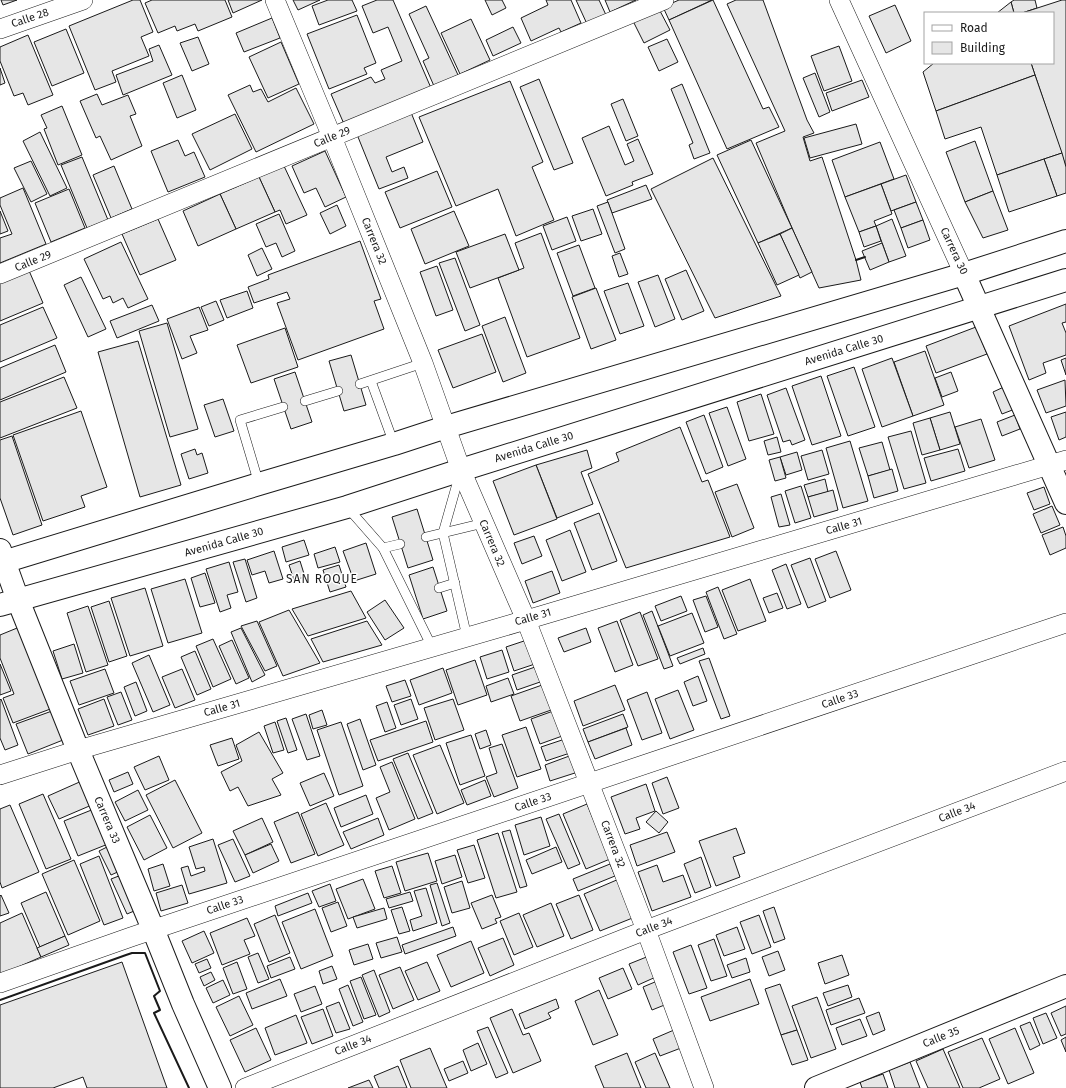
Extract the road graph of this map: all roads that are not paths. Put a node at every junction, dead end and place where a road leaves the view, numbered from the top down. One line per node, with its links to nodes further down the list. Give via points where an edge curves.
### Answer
1 (83, 0): 5 (street, Calle 28)
2 (275, 0): 6 (street, Carrera 32)
3 (664, 0): 6 (street, Calle 29)
4 (839, 0): 9 (street, Carrera 30)
5 (0, 29)
6 (332, 137): 8 (street, Calle 29); 12 (street, Carrera 32)
7 (1066, 241): 9 (main road)
8 (0, 274)
9 (964, 274): 11 (main road, Carrera 30); 18 (main road)
10 (1066, 280): 11 (main road, Avenida Calle 30)
11 (980, 308): 20 (main road, Carrera 30); 21 (main road, Avenida Calle 30)
12 (423, 363): 13 (lane); 18 (street, Carrera 32)
13 (371, 381): 14 (lane); 19 (lane)
14 (360, 384)
15 (338, 391): 16 (lane)
16 (304, 401)
17 (283, 407): 22 (lane, via 240,420)
18 (446, 427): 19 (main road); 21 (street, Carrera 32)
19 (394, 444): 22 (main road)
20 (1058, 462): 23 (main road, Carrera 30); 34 (street, Calle 31)
21 (461, 470): 24 (main road, Avenida Calle 30); 25 (street, Carrera 32); 26 (lane)
22 (259, 484): 30 (main road)
23 (1066, 503)
24 (347, 507): 29 (lane); 33 (main road, Avenida Calle 30)
25 (484, 523): 26 (lane); 34 (street, Carrera 32)
26 (443, 533): 27 (lane); 31 (lane)
27 (426, 537)
28 (400, 544): 29 (lane)
29 (383, 548): 37 (lane, via 412,597)
30 (1, 558): 33 (main road, Carrera 33)
31 (455, 583): 32 (lane); 36 (lane)
32 (440, 588)
33 (9, 602): 38 (main road, Carrera 33)
34 (526, 620): 36 (street, Calle 31); 41 (street, Carrera 32)
35 (1066, 623): 41 (street, Calle 33)
36 (467, 637): 37 (street, Calle 31)
37 (432, 647): 38 (street, Calle 31)
38 (78, 750): 40 (street, Calle 31); 42 (main road, Carrera 33)
39 (1066, 771): 43 (street, Calle 34)
40 (0, 775)
41 (589, 783): 42 (street, Calle 33); 43 (street, Carrera 32)
42 (153, 929): 44 (street, Calle 33); 46 (main road, Carrera 33)
43 (646, 930): 47 (street, Calle 34); 48 (street, Carrera 32)
44 (0, 983)
45 (1066, 986): 49 (main road, Calle 35)
46 (220, 1088)
47 (245, 1088)
48 (704, 1088)
49 (816, 1088)

